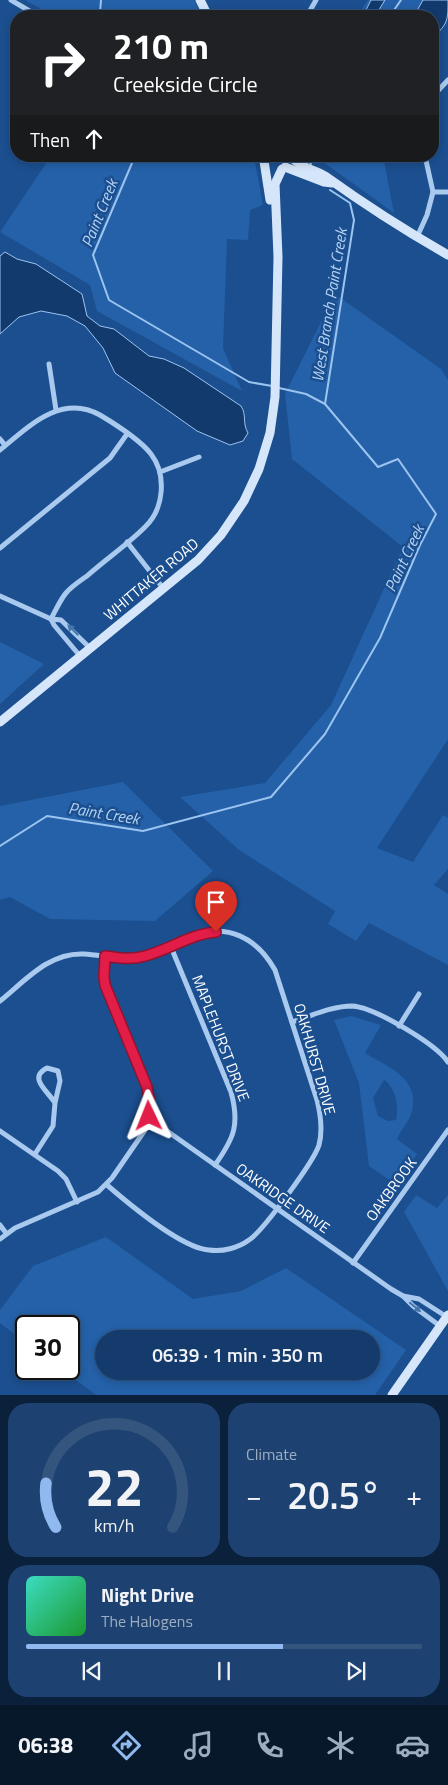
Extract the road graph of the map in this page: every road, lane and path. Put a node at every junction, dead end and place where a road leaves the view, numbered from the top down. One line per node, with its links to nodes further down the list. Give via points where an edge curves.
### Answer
1 (11, 0): 2 (street)
2 (28, 10)
3 (448, 80): 4 (street)
4 (439, 90)
5 (264, 162): 14 (main road, WHITTAKER ROAD)
6 (266, 162): 10 (main road, via 270,167)
7 (288, 162): 10 (main road, WHITTAKER ROAD)
8 (297, 162): 11 (main road, via 303,168 324,175)
9 (426, 162): 12 (street)
10 (284, 168): 11 (main road); 14 (main road, WHITTAKER ROAD, via 275,184)
11 (332, 183): 15 (main road)
12 (433, 192): 13 (street); 15 (street)
13 (448, 192)
14 (274, 212): 27 (main road, WHITTAKER ROAD, via 278,257 276,375 274,416 265,454 232,520 209,548)
15 (417, 237): 16 (main road)
16 (448, 255)
17 (49, 364): 18 (street)
18 (56, 410): 19 (street, via 88,410); 21 (street, via 38,419)
19 (127, 434): 24 (street, via 151,454); 26 (street, via 110,458)
20 (0, 439): 21 (street)
21 (5, 445): 22 (street)
22 (0, 450)
23 (199, 457): 24 (street)
24 (160, 472): 25 (street, via 162,489 157,510 146,526)
25 (127, 542): 27 (street); 29 (street, via 67,592)
26 (0, 548)
27 (163, 588): 30 (main road, WHITTAKER ROAD)
28 (0, 596): 29 (street)
29 (51, 619): 30 (street, one-way to 29, via 65,622); 31 (street)
30 (90, 648): 31 (main road, WHITTAKER ROAD)
31 (80, 656): 32 (main road, WHITTAKER ROAD)
32 (0, 722)
33 (171, 947): 34 (street, OAKHURST DRIVE, via 143,957); 37 (street, OAKHURST DRIVE, via 192,937 216,932 230,933 253,943 275,970); 45 (street, MAPLEHURST DRIVE, via 235,1106 232,1139)
34 (105, 956): 36 (street, OAKHURST DRIVE, via 82,954 51,960); 41 (street, via 105,985 147,1087 150,1104)
35 (419, 994): 38 (street)
36 (0, 1002)
37 (292, 1022): 38 (street, via 331,1009 352,1006 369,1010); 48 (street, OAKHURST DRIVE, via 322,1116 322,1127 316,1152)
38 (399, 1026): 39 (street, via 432,1045)
39 (448, 1062)
40 (55, 1103): 40 (street, via 60,1074 56,1069 47,1068 39,1074 38,1080); 44 (street, via 53,1126)
41 (148, 1123): 45 (street, OAKRIDGE DRIVE, via 166,1131); 46 (street, via 142,1137)
42 (0, 1130): 44 (street)
43 (448, 1130): 52 (street, OAKBROOK)
44 (35, 1154): 47 (street, via 66,1179)
45 (215, 1165): 48 (street, OAKRIDGE DRIVE)
46 (107, 1185): 47 (street); 48 (street, OAKHURST DRIVE, via 181,1240 209,1250 230,1249 249,1241)
47 (77, 1202): 50 (street)
48 (277, 1209): 52 (street, OAKRIDGE DRIVE)
49 (0, 1225): 50 (street)
50 (6, 1233): 51 (street)
51 (0, 1239)
52 (353, 1263): 53 (street, OAKRIDGE DRIVE)
53 (403, 1296): 54 (street, OAKRIDGE DRIVE, via 419,1299); 55 (street, OAKRIDGE DRIVE, one-way to 55)
54 (447, 1316): 55 (main road)
55 (440, 1326): 56 (main road)
56 (392, 1395)

